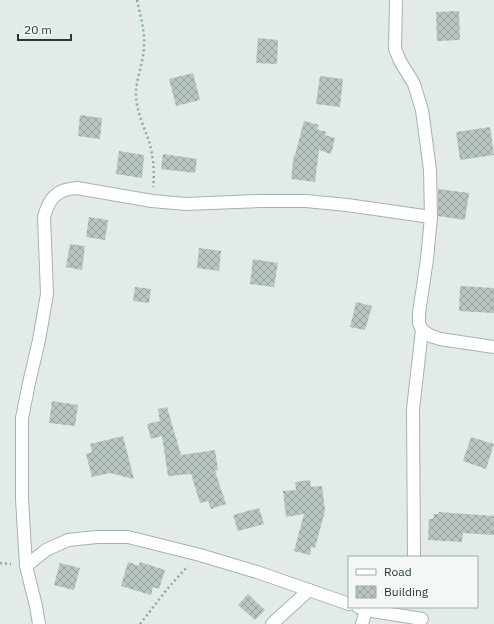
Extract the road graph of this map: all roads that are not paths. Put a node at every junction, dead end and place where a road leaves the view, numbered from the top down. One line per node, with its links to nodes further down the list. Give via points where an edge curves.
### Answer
1 (396, 0): 2 (street, via 395,49 414,84 422,110 430,170)
2 (431, 217): 3 (street, via 419,313); 6 (street, via 306,201 186,204 152,202 77,188 66,189 54,196 44,217 47,294 22,418 22,499)
3 (422, 330): 4 (street, via 440,339); 5 (street, via 413,409)
4 (494, 347)
5 (414, 556)
6 (26, 566): 7 (street, via 46,550 68,540 128,537 200,555); 12 (street)
7 (309, 590): 8 (street); 13 (street)
8 (348, 604)
9 (362, 608): 11 (street); 14 (street)
10 (418, 608): 11 (street)
11 (425, 621)
12 (39, 624)
13 (272, 624)
14 (362, 624)

